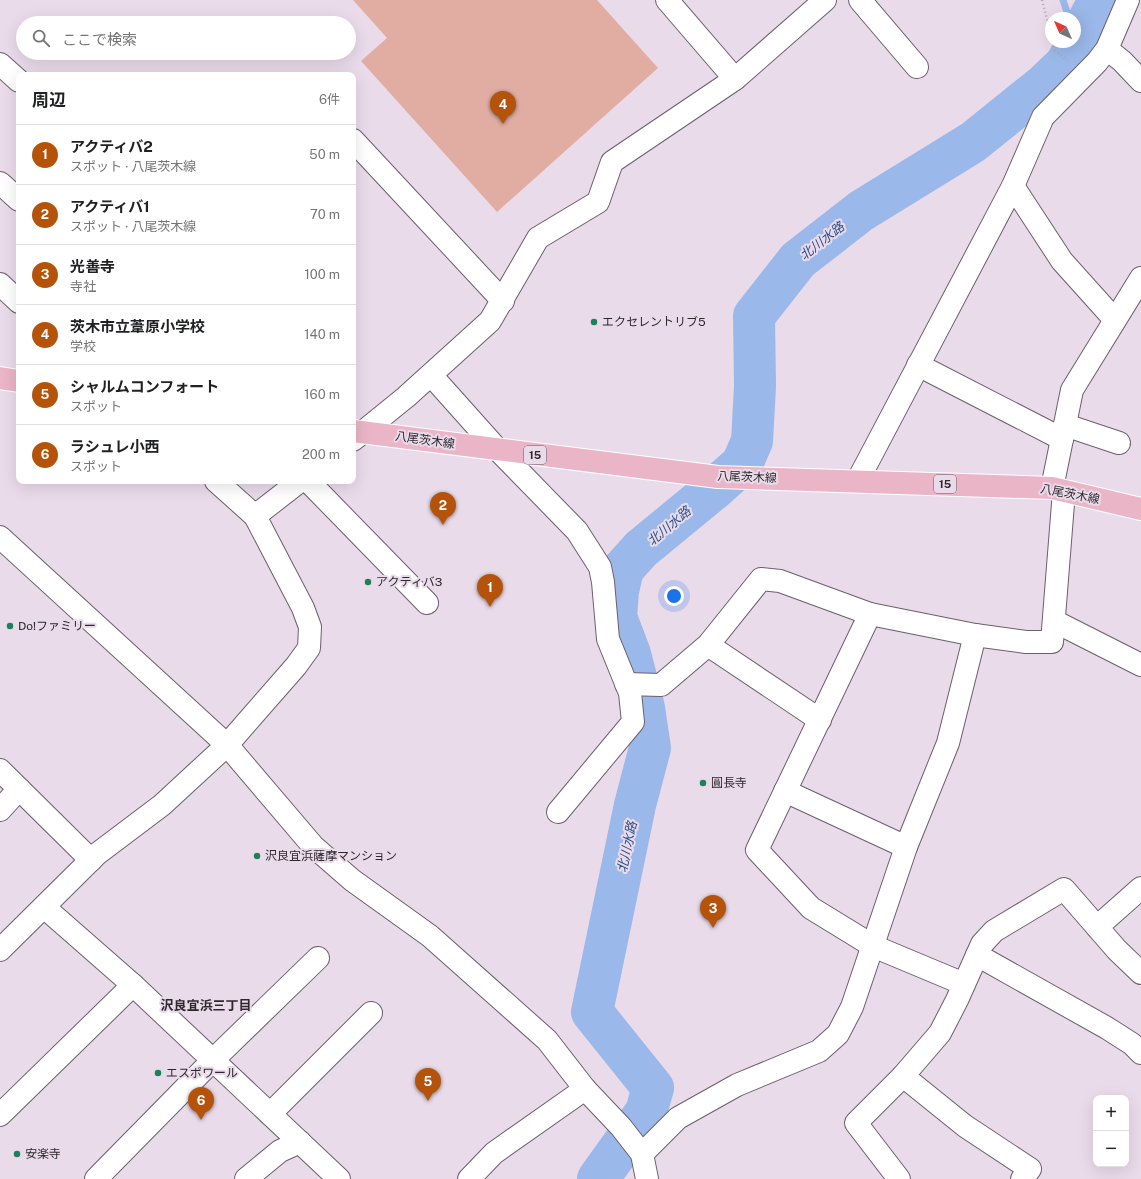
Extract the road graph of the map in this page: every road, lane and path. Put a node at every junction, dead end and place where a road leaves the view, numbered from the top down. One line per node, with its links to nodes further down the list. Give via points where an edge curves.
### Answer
1 (667, 0): 13 (street)
2 (825, 0): 13 (street)
3 (860, 0): 11 (street)
4 (1042, 0): 6 (path)
5 (1119, 2): 8 (street)
6 (1045, 12)
7 (1054, 48): 9 (path)
8 (1107, 49): 14 (street); 17 (street, via 1043,117)
9 (1069, 62)
10 (0, 64): 12 (street)
11 (917, 67)
12 (16, 78)
13 (735, 79): 22 (street, via 612,162 598,202 538,238)
14 (1141, 81)
15 (356, 143): 22 (street)
16 (0, 183): 18 (street)
17 (1013, 186): 23 (street, via 1062,262); 24 (street)
18 (16, 197)
19 (1141, 278): 23 (street)
20 (0, 284): 21 (street)
21 (16, 299)
22 (503, 302): 25 (street, via 490,322)
23 (1115, 320): 28 (street, via 1072,390)
24 (918, 365): 28 (street); 32 (street)
25 (431, 375): 29 (street); 31 (street)
26 (0, 378): 27 (main road)
27 (16, 381)
28 (1064, 432): 30 (street); 36 (street)
29 (356, 434): 31 (main road, 八尾茨木線 / 15)
30 (1119, 443)
31 (498, 450): 32 (main road, 八尾茨木線 / 15, via 718,476); 46 (street, via 577,531 600,567 608,639)
32 (858, 480): 36 (main road, 八尾茨木線 / 15)
33 (219, 484): 38 (street)
34 (296, 484): 38 (street)
35 (311, 484): 40 (street)
36 (1058, 490): 37 (main road, 八尾茨木線 / 15); 42 (street)
37 (1141, 509)
38 (255, 516): 48 (street, via 303,608 310,627 309,648)
39 (1, 541): 48 (street)
40 (427, 603)
41 (870, 614): 43 (street); 44 (street, via 780,581 761,579); 47 (street)
42 (1054, 621): 43 (street, via 1052,642 1026,642); 45 (street)
43 (975, 635): 54 (street, via 948,743)
44 (708, 645): 46 (street, via 661,685); 47 (street)
45 (1141, 665)
46 (626, 684): 53 (street, via 630,693 634,722)
47 (820, 720): 51 (street)
48 (227, 746): 55 (street, via 162,805); 70 (street, via 313,846 352,880 430,936 547,1040)
49 (0, 770): 50 (street)
50 (20, 789): 52 (street); 55 (street)
51 (785, 791): 54 (street); 59 (street, via 757,850 812,908)
52 (0, 810)
53 (558, 812)
54 (906, 847): 59 (street)
55 (91, 860): 57 (street)
56 (1141, 888): 58 (street)
57 (44, 907): 60 (street); 65 (street)
58 (1097, 927): 61 (street, via 1064,889 994,931 982,944); 63 (street)
59 (873, 946): 64 (street); 74 (street, via 852,1007 838,1034 819,1051 737,1085 678,1118)
60 (0, 950)
61 (977, 955): 64 (street); 67 (street, via 1107,1028)
62 (318, 958): 68 (street)
63 (1141, 973)
64 (964, 984): 69 (street, via 940,1033)
65 (133, 985): 68 (street); 72 (street)
66 (371, 1013): 71 (street)
67 (1141, 1052)
68 (213, 1060): 71 (street); 75 (street)
69 (903, 1076): 80 (street, via 856,1123); 81 (street, via 965,1126 1030,1169)
70 (585, 1089): 74 (street, via 621,1127); 78 (street, via 494,1153)
71 (270, 1114): 73 (street)
72 (0, 1115)
73 (300, 1142): 76 (street, via 280,1151); 77 (street)
74 (642, 1154): 79 (street)
75 (96, 1179)
76 (246, 1179)
77 (339, 1179)
78 (469, 1179)
79 (647, 1179)
80 (899, 1179)
81 (1022, 1179)

